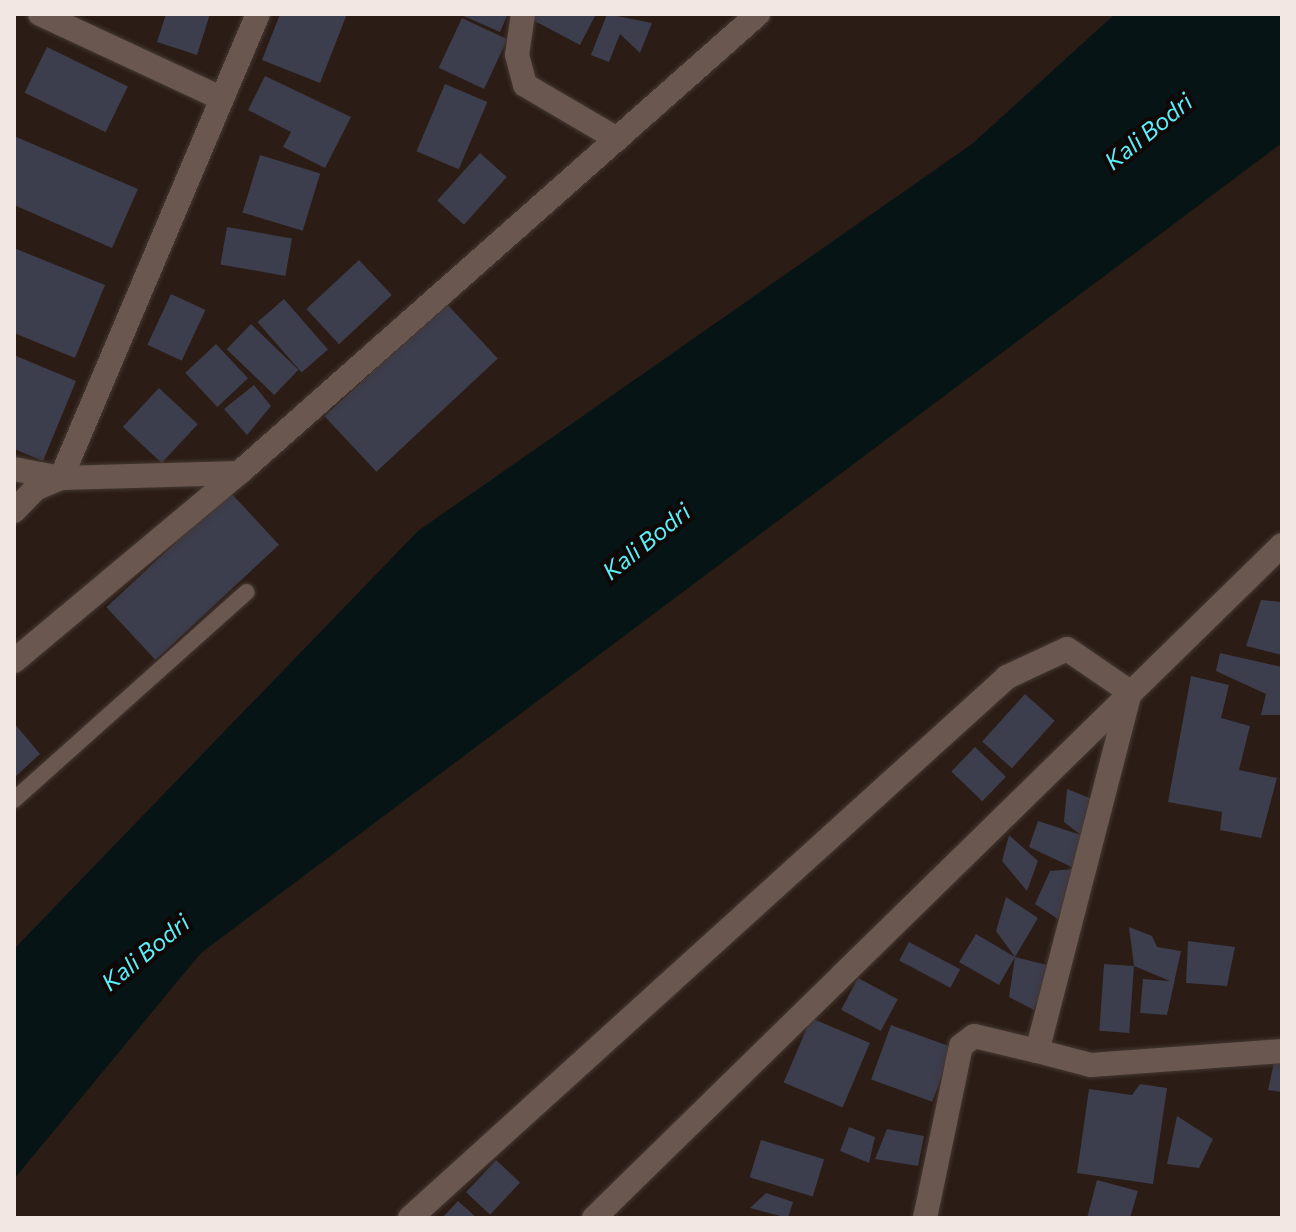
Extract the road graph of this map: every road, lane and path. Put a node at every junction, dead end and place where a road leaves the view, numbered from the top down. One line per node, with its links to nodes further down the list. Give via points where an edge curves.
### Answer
1 (40, 14): 5 (street)
2 (258, 14): 5 (street)
3 (523, 14): 6 (street, via 517,55 525,85)
4 (758, 14): 6 (street)
5 (221, 98): 9 (street)
6 (617, 139): 8 (street)
7 (14, 469): 9 (street)
8 (239, 473): 9 (street); 13 (street)
9 (61, 478): 10 (street, via 35,489)
10 (14, 511)
11 (1277, 558): 14 (street)
12 (247, 592): 15 (lane)
13 (14, 661)
14 (1130, 692): 16 (street); 18 (street, via 1067,649 1007,677); 19 (street)
15 (14, 800)
16 (1037, 1051): 17 (street, via 1091,1065); 20 (street, via 974,1036 961,1046)
17 (1282, 1051)
18 (410, 1218)
19 (594, 1218)
20 (925, 1218)

